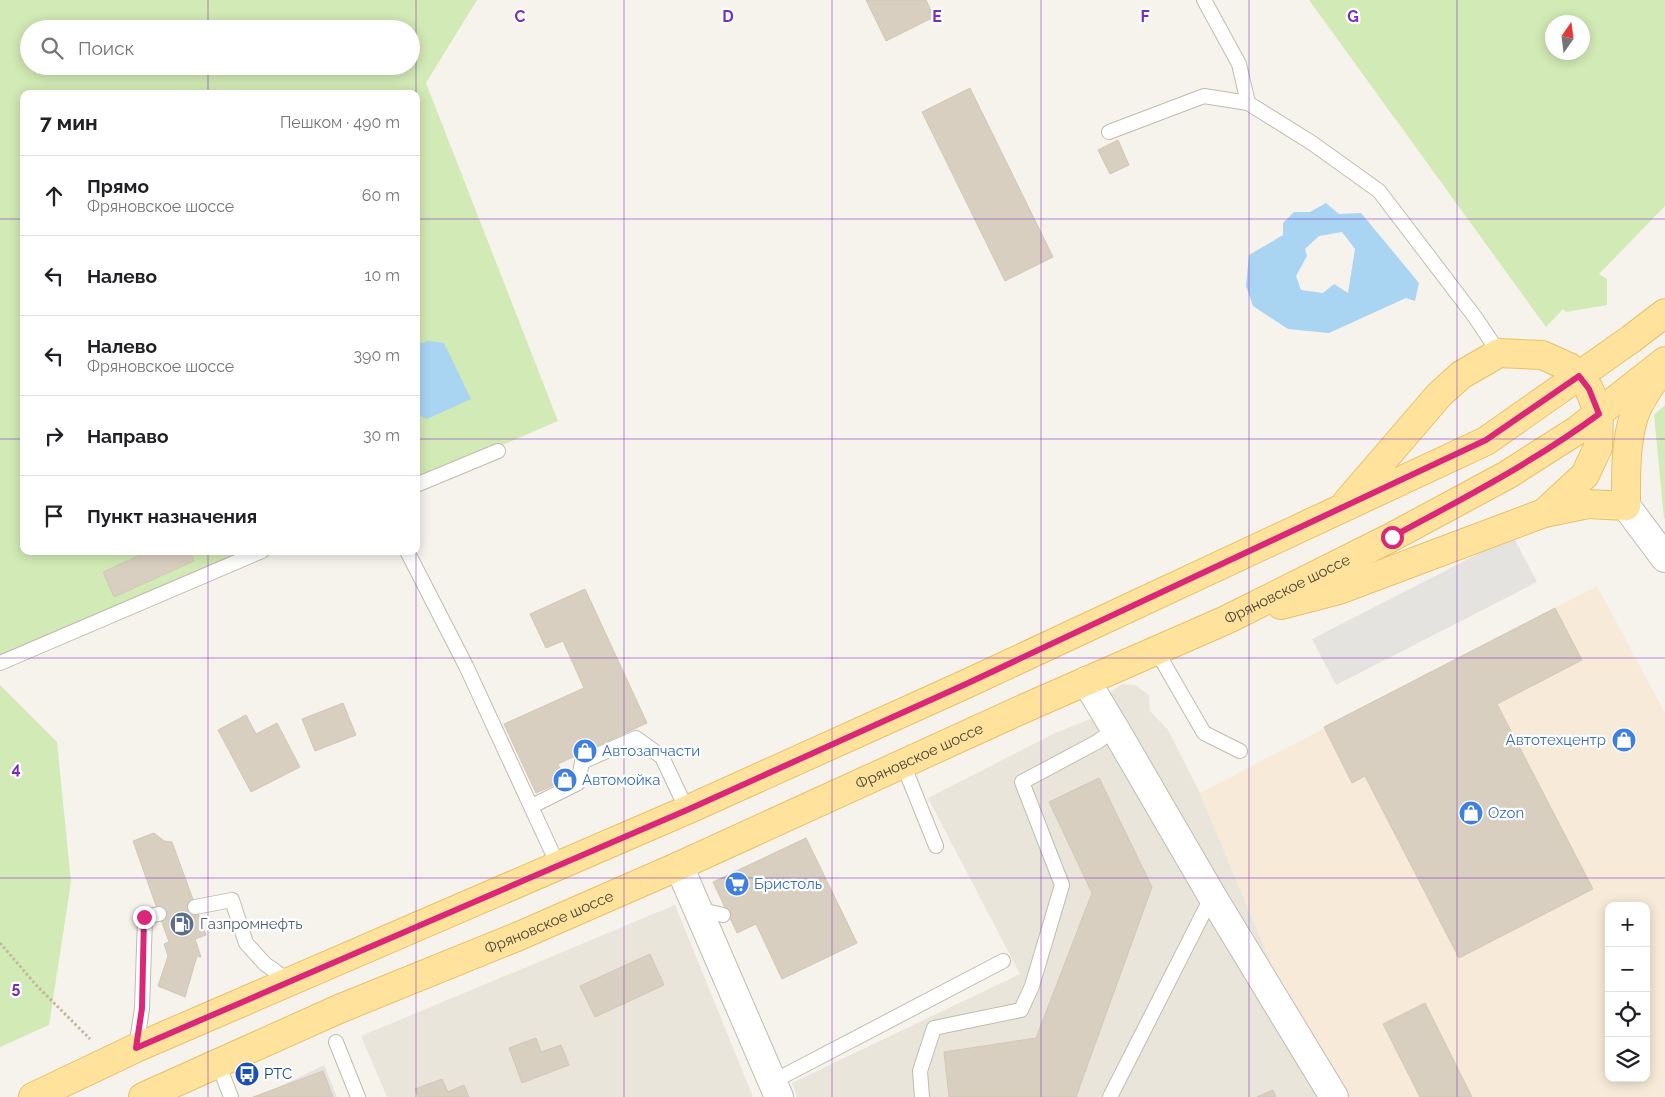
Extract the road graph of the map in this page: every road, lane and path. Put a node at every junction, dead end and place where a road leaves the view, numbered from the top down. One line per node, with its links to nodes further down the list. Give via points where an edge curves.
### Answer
1 (1204, 0): 2 (lane, via 1238,64)
2 (1248, 103): 3 (lane, via 1204,96); 5 (lane, via 1379,191)
3 (1108, 132)
4 (1665, 313): 7 (main road)
5 (1499, 353): 7 (main road, via 1542,354 1569,367); 12 (main road, via 1461,375 1439,395)
6 (1665, 363): 8 (main road, Фряновское шоссе); 11 (main road, via 1635,415 1626,459)
7 (1579, 376): 8 (main road, via 1589,389); 12 (main road, via 1486,440)
8 (1599, 414): 11 (main road); 13 (main road, via 1598,447 1585,474); 17 (main road, Фряновское шоссе, via 1507,475)
9 (498, 451): 10 (lane)
10 (420, 483)
11 (1626, 506): 13 (main road, via 1588,504); 16 (street)
12 (1342, 509): 25 (main road)
13 (1544, 513): 17 (main road, via 1339,590)
14 (253, 555): 19 (lane)
15 (409, 555): 24 (lane)
16 (1665, 558)
17 (1226, 620): 18 (main road, Фряновское шоссе)
18 (1156, 650): 20 (main road, Фряновское шоссе); 22 (lane, via 1204,733)
19 (0, 663)
20 (1086, 681): 21 (street); 23 (main road, Фряновское шоссе)
21 (1115, 728): 29 (street); 46 (lane, via 1097,742 1022,782 1062,885 1032,986 1021,1010 934,1028 920,1071)
22 (1240, 751)
23 (903, 764): 26 (lane); 28 (main road, Фряновское шоссе)
24 (532, 806): 25 (lane, via 578,783 582,762 636,738 662,758); 27 (lane)
25 (687, 810): 27 (main road)
26 (936, 846)
27 (558, 865): 36 (main road)
28 (679, 866): 31 (street); 40 (main road, Фряновское шоссе)
29 (1212, 896): 47 (lane); 48 (street)
30 (196, 907): 36 (lane, via 232,900 246,943)
31 (696, 908): 33 (lane); 41 (street)
32 (159, 914): 38 (lane, via 144,917 142,1008)
33 (723, 915)
34 (0, 943): 39 (path)
35 (1003, 961): 41 (lane)
36 (289, 981): 38 (main road)
37 (336, 1042): 45 (lane)
38 (136, 1048): 39 (main road)
39 (111, 1060): 43 (main road)
40 (218, 1063): 42 (main road, Фряновское шоссе); 44 (lane)
41 (776, 1089)
42 (149, 1096)
43 (33, 1097)
44 (230, 1097)
45 (358, 1097)
46 (922, 1097)
47 (1110, 1097)
48 (1334, 1097)

